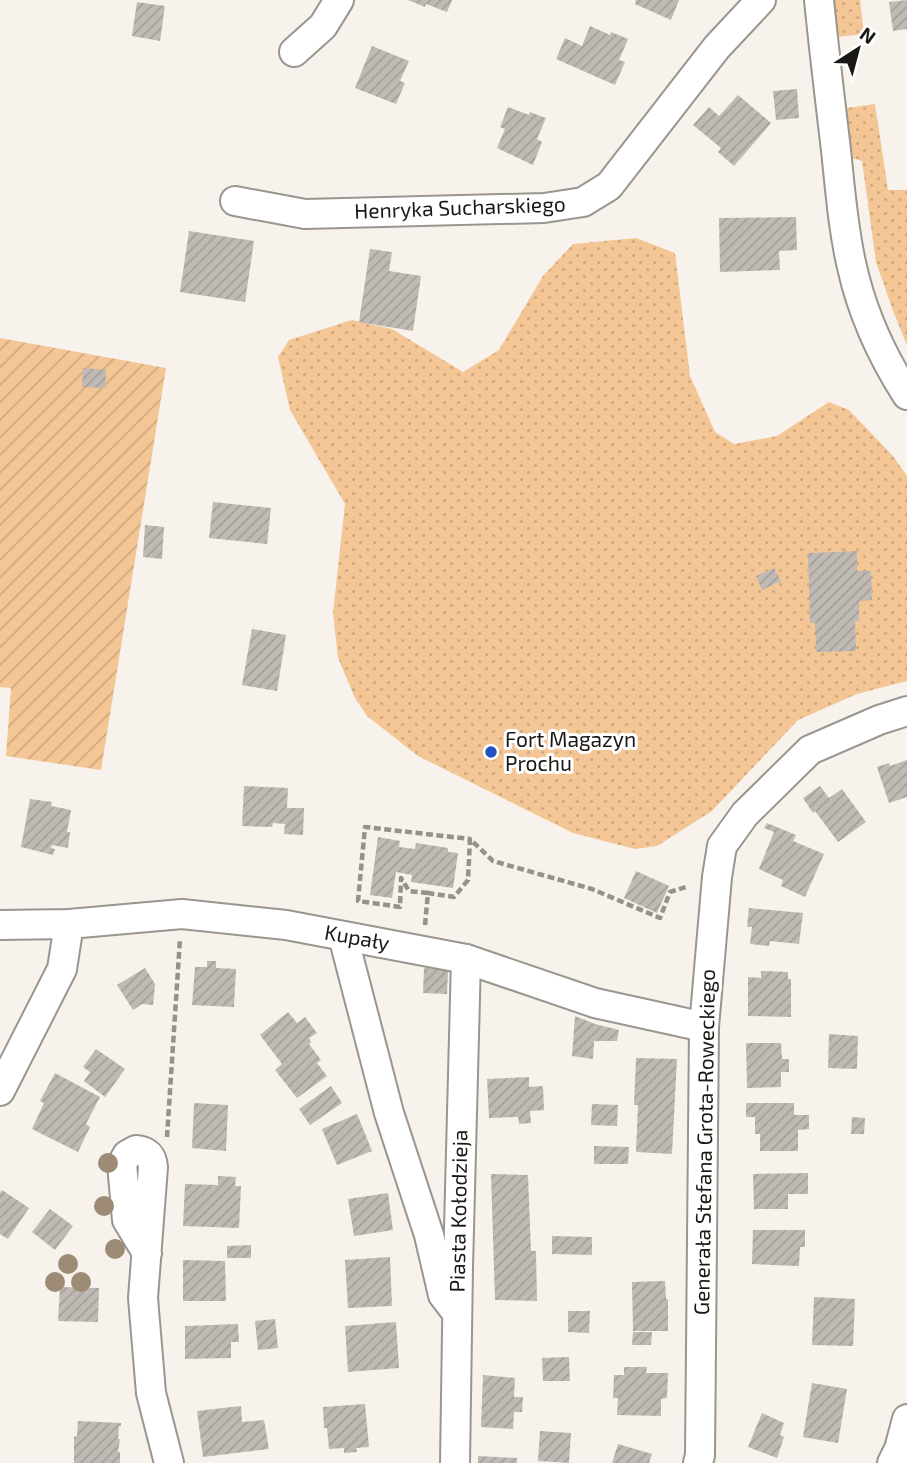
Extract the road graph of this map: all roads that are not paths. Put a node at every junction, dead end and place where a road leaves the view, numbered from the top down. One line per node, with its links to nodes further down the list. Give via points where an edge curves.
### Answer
1 (339, 0): 4 (street, via 323,26)
2 (761, 0): 5 (street, Henryka Sucharskiego, via 717,47 609,186 583,202 544,208 304,214)
3 (819, 0): 6 (street, via 852,266 871,325)
4 (294, 52)
5 (235, 201)
6 (907, 395)
7 (907, 711): 12 (street, Generała Stefana Grota-Roweckiego, via 810,750 745,814 723,846)
8 (69, 924): 9 (street, Kupały); 10 (street, Kupały, via 182,914); 13 (street, via 62,968)
9 (0, 925)
10 (343, 936): 11 (street, Kupały); 15 (street, via 443,1295)
11 (466, 959): 12 (street, Kupały, via 595,1003); 15 (street, Piasta Kołodzieja)
12 (704, 1027): 19 (street, Generała Stefana Grota-Roweckiego)
13 (0, 1091)
14 (153, 1167): 17 (street, via 143,1298 151,1393)
15 (457, 1312): 18 (street, Piasta Kołodzieja)
16 (907, 1419): 20 (street)
17 (169, 1463)
18 (455, 1463)
19 (698, 1463)
20 (892, 1463)

